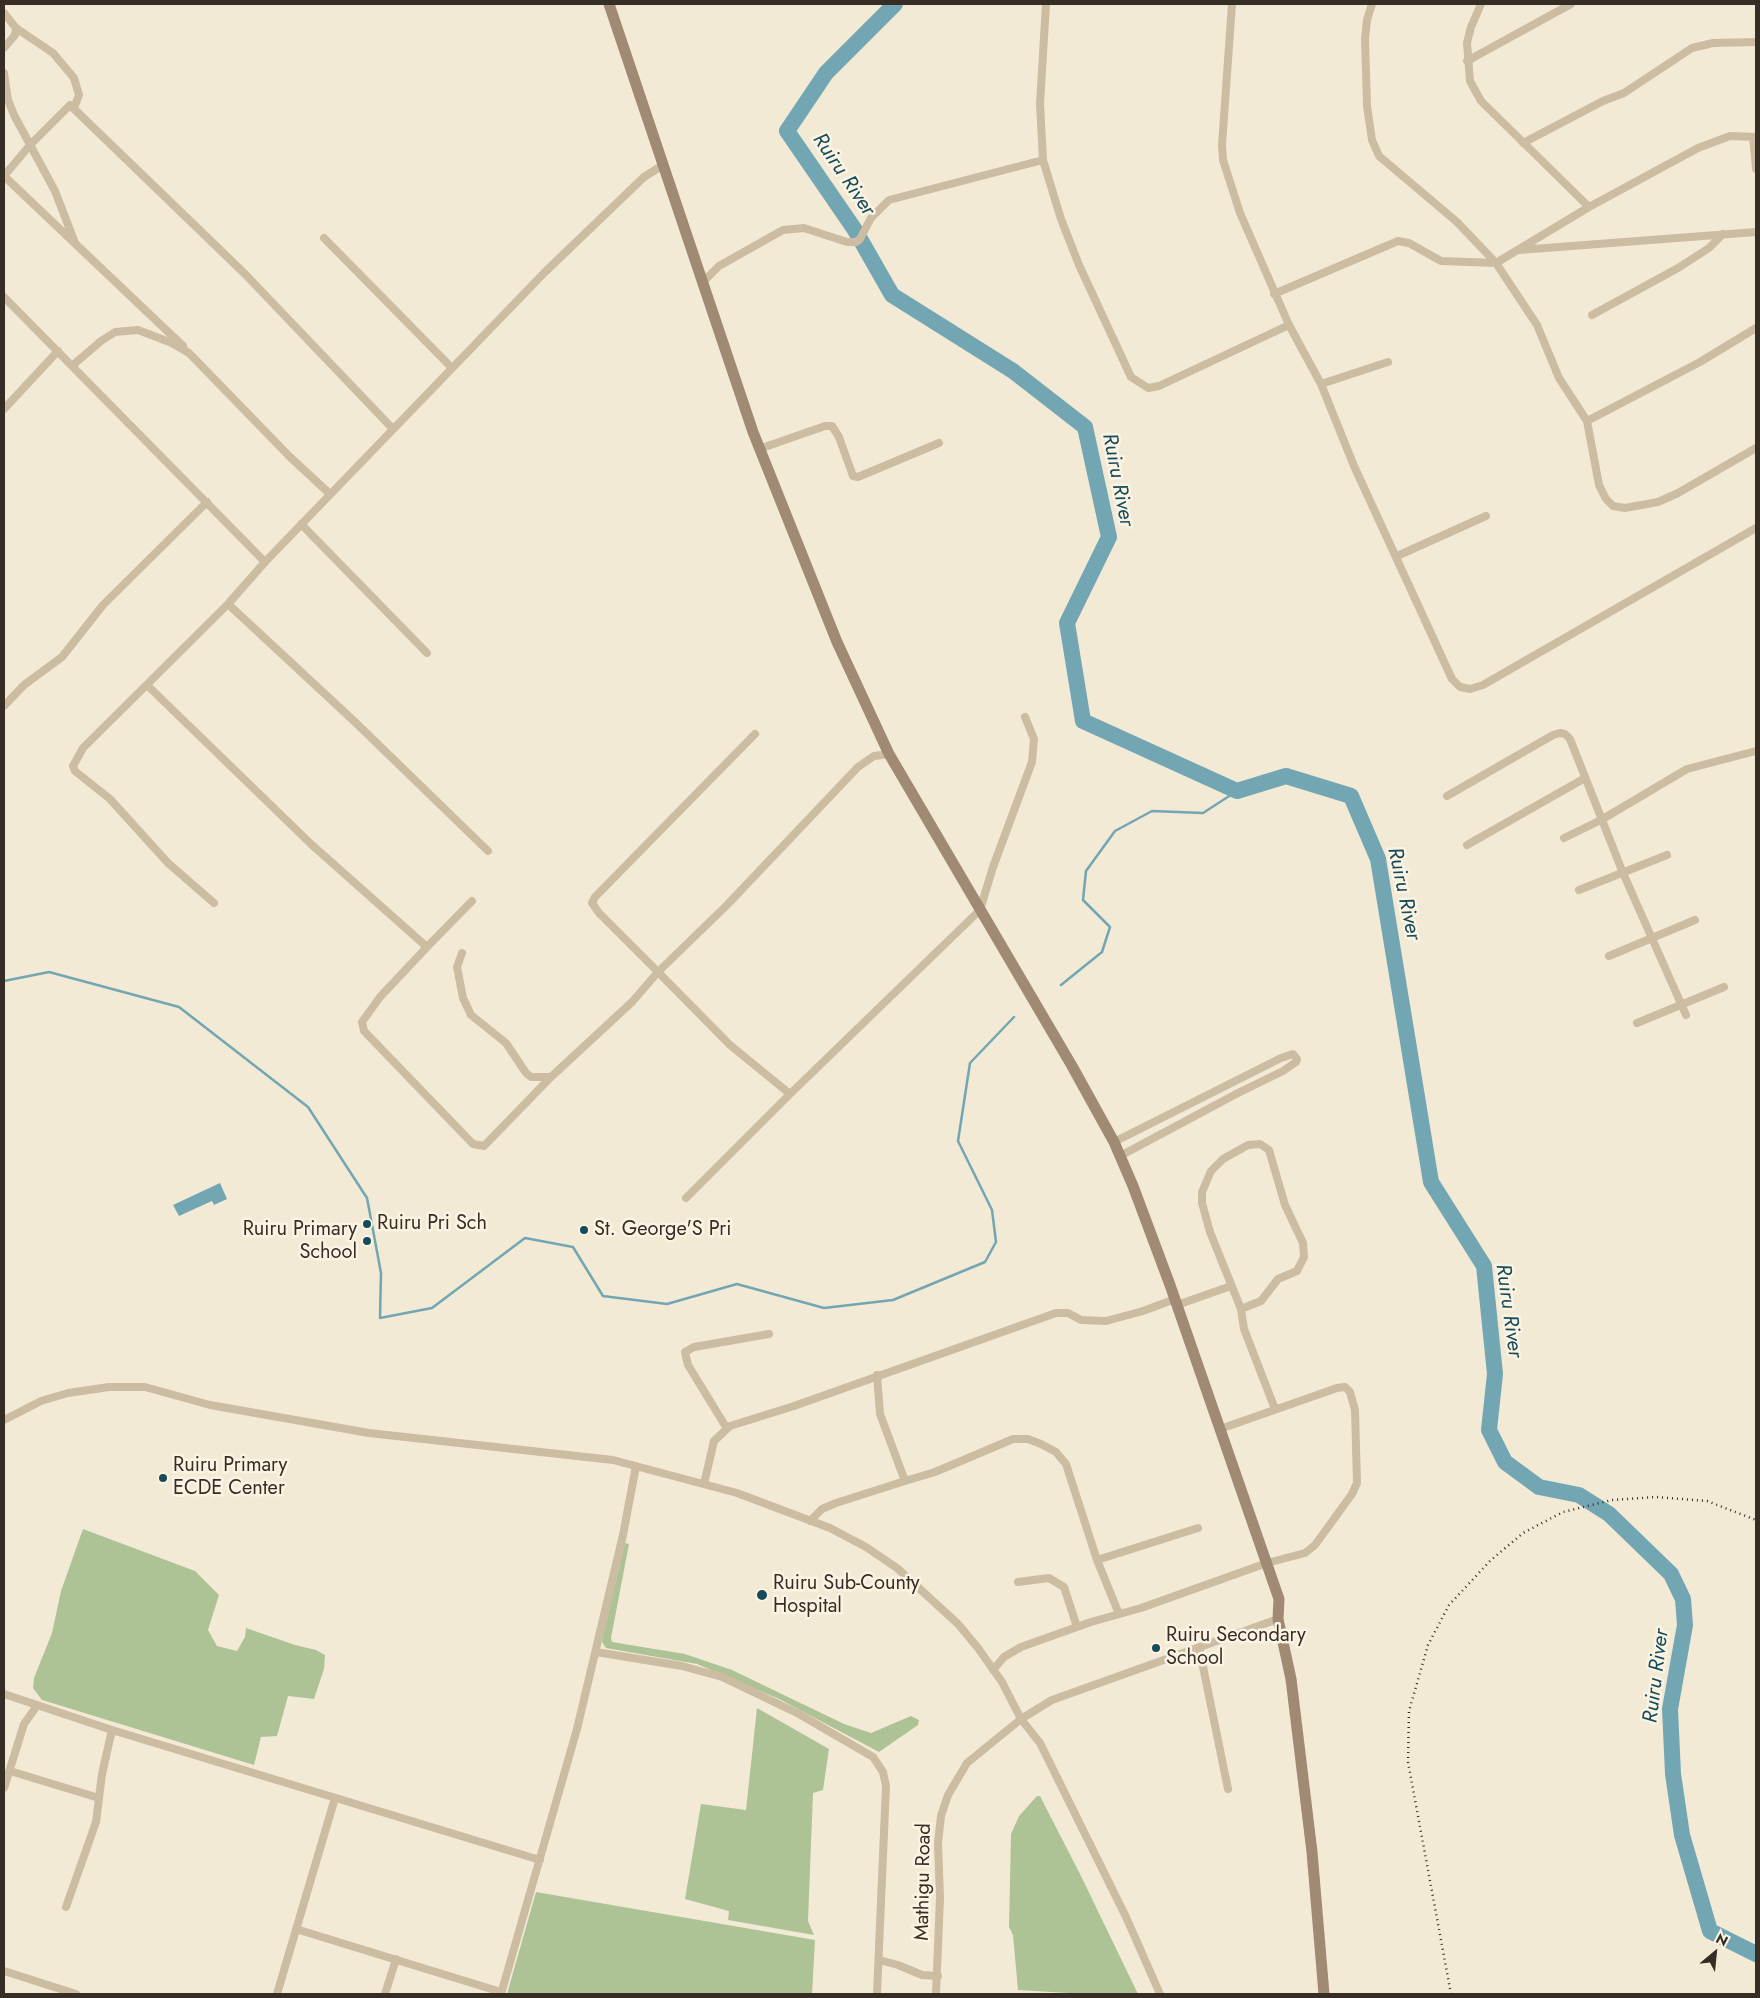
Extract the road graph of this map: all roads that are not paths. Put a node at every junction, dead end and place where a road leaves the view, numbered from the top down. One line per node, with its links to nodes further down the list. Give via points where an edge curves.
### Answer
1 (609, 4): 18 (main road)
2 (1046, 4): 17 (street, via 1040,104)
3 (1232, 4): 29 (street, via 1222,128 1223,160 1240,213)
4 (1372, 4): 27 (street, via 1365,39 1367,106 1372,140 1379,156 1457,222)
5 (1481, 4): 11 (street, via 1467,43)
6 (1571, 4): 11 (street)
7 (4, 13): 8 (street)
8 (16, 28): 10 (street); 13 (street, via 53,53 74,78 79,95)
9 (1756, 42): 15 (street, via 1713,43 1692,48 1624,93)
10 (4, 48)
11 (1467, 60): 15 (street, via 1470,81 1481,101)
12 (4, 73): 16 (street, via 8,100)
13 (74, 108): 16 (street, via 70,105); 42 (street, via 245,274)
14 (1755, 137): 19 (street); 21 (street, via 1730,136 1698,148)
15 (1523, 143): 21 (street)
16 (30, 145): 20 (street); 25 (street, via 55,191)
17 (1043, 160): 28 (street, via 889,200 871,218 860,239 847,242 804,228 782,230 714,270); 32 (street, via 1079,265 1131,377 1140,384 1148,388 1159,386)
18 (663, 165): 28 (main road); 38 (street, via 644,177 545,272)
19 (1756, 169)
20 (4, 176): 25 (street)
21 (1589, 207): 26 (street)
22 (1756, 232): 23 (street)
23 (1723, 234): 26 (street); 31 (street, via 1678,268)
24 (324, 238): 38 (street)
25 (76, 244): 35 (street)
26 (1517, 251): 27 (street)
27 (1496, 263): 29 (street, via 1441,261 1409,243 1398,241); 41 (street, via 1537,325 1559,378)
28 (703, 282): 45 (main road)
29 (1274, 294): 32 (street)
30 (4, 297): 34 (street)
31 (1592, 316)
32 (1289, 325): 39 (street)
33 (1756, 328): 41 (street, via 1700,362)
34 (58, 351): 37 (street); 40 (street)
35 (189, 353): 37 (street, via 153,335 126,330 101,340); 46 (street)
36 (1388, 362): 39 (street)
37 (73, 365): 47 (street)
38 (452, 368): 42 (street)
39 (1321, 384): 51 (street, via 1354,466)
40 (4, 409)
41 (1587, 421): 44 (street, via 1599,485 1612,506 1625,508 1658,502)
42 (393, 429): 46 (street)
43 (938, 443): 45 (street, via 858,477 853,476 832,426)
44 (1756, 448)
45 (759, 449): 60 (main road, via 837,642)
46 (330, 494): 49 (street)
47 (207, 502): 52 (street); 56 (street, via 103,605 62,657 24,685)
48 (1486, 516): 51 (street)
49 (301, 524): 52 (street); 54 (street)
50 (1756, 528): 51 (street, via 1483,685 1470,689 1460,687 1446,670)
51 (1397, 556)
52 (265, 562): 53 (street)
53 (228, 604): 55 (street); 66 (street)
54 (427, 653)
55 (148, 686): 71 (street, via 83,748 73,766 110,799 168,863); 75 (street, via 312,845)
56 (4, 706)
57 (1025, 716): 72 (street, via 1034,739 1032,762)
58 (754, 734): 78 (street, via 592,902)
59 (1756, 751): 63 (street, via 1687,769)
60 (889, 754): 72 (main road); 78 (street, via 874,756 858,767 727,905)
61 (1585, 778): 62 (street, via 1570,740 1560,733); 63 (street); 65 (street)
62 (1447, 796)
63 (1601, 820): 64 (street); 68 (street)
64 (1564, 838)
65 (1467, 845)
66 (488, 851)
67 (1667, 855): 68 (street)
68 (1623, 873): 69 (street); 74 (street)
69 (1579, 890)
70 (472, 901): 75 (street)
71 (214, 903)
72 (980, 910): 84 (street); 87 (main road)
73 (1695, 920): 74 (street)
74 (1652, 939): 77 (street); 80 (street)
75 (427, 947): 83 (street, via 365,1015 362,1022 364,1031 473,1144 484,1146)
76 (462, 953): 83 (street, via 457,967 463,998 471,1015 506,1043 531,1077)
77 (1609, 956)
78 (658, 972): 83 (street, via 632,1002); 84 (street, via 730,1045)
79 (1724, 987): 80 (street)
80 (1682, 1005): 81 (street); 82 (street)
81 (1686, 1015)
82 (1637, 1023)
83 (551, 1077)
84 (790, 1094): 89 (street)
85 (1159, 1119): 86 (street); 86 (street, via 1288,1055 1293,1054 1297,1059 1284,1071); 87 (street)
86 (1165, 1132): 88 (street)
87 (1114, 1142): 88 (main road)
88 (1120, 1156): 91 (main road)
89 (686, 1198)
90 (1231, 1286): 91 (street); 92 (street); 92 (street, via 1204,1216 1202,1192 1211,1171 1223,1159 1248,1145 1264,1145 1269,1150 1285,1205 1303,1243 1304,1257 1297,1271 1278,1279 1261,1301)
91 (1176, 1302): 94 (street, via 1106,1321 1081,1320 1068,1313 1056,1313); 98 (main road)
92 (1241, 1309): 95 (street, via 1244,1329)
93 (769, 1334): 97 (street, via 694,1347 685,1352 688,1366)
94 (877, 1375): 97 (street); 100 (street, via 880,1414)
95 (1275, 1409): 98 (street); 105 (street, via 1337,1388 1344,1387 1350,1392 1355,1410 1357,1483 1315,1546 1305,1553)
96 (4, 1420): 99 (street, via 54,1397 108,1387 145,1387 210,1405 369,1433 588,1456)
97 (726, 1427): 101 (street, via 714,1441)
98 (1220, 1429): 105 (main road)
99 (636, 1466): 101 (street); 111 (street)
100 (905, 1481): 102 (street, via 836,1502 822,1508); 104 (street, via 1013,1439 1028,1439 1041,1444 1056,1452 1066,1464)
101 (704, 1484): 102 (street)
102 (810, 1521): 112 (street, via 866,1547 897,1568 958,1624)
103 (1198, 1528): 104 (street)
104 (1097, 1560): 107 (street)
105 (1267, 1563): 107 (street); 108 (main road, via 1279,1599)
106 (1018, 1582): 109 (street, via 1049,1578 1064,1587)
107 (1118, 1614): 109 (street)
108 (1278, 1619): 110 (street, Mathigu Road); 136 (main road, via 1291,1679 1318,1907)
109 (1077, 1627): 112 (street, via 1010,1652)
110 (1199, 1646): 115 (street, Mathigu Road, via 1071,1692); 119 (street)
111 (596, 1652): 122 (street); 126 (street, via 682,1666 722,1677 799,1714 872,1757 883,1772 886,1786)
112 (993, 1670): 115 (street)
113 (4, 1694): 114 (street)
114 (36, 1707): 116 (street); 117 (street, via 24,1724)
115 (1021, 1719): 128 (street, Mathigu Road, via 967,1763 948,1795 941,1816); 135 (street, via 1040,1743 1073,1808)
116 (112, 1730): 120 (street); 121 (street)
117 (10, 1771): 118 (street); 120 (street)
118 (4, 1788)
119 (1228, 1790)
120 (99, 1798): 123 (street, via 96,1822)
121 (335, 1798): 122 (street); 124 (street)
122 (540, 1860): 129 (street)
123 (66, 1907)
124 (296, 1929): 125 (street); 131 (street)
125 (396, 1959): 129 (street); 132 (street)
126 (879, 1960): 128 (street, via 922,1975); 133 (street)
127 (4, 1971): 130 (street)
128 (938, 1976): 134 (street, Mathigu Road)
129 (501, 1993)
130 (76, 1994)
131 (278, 1994)
132 (385, 1994)
133 (877, 1994)
134 (936, 1994)
135 (1160, 1994)
136 (1324, 1994)

